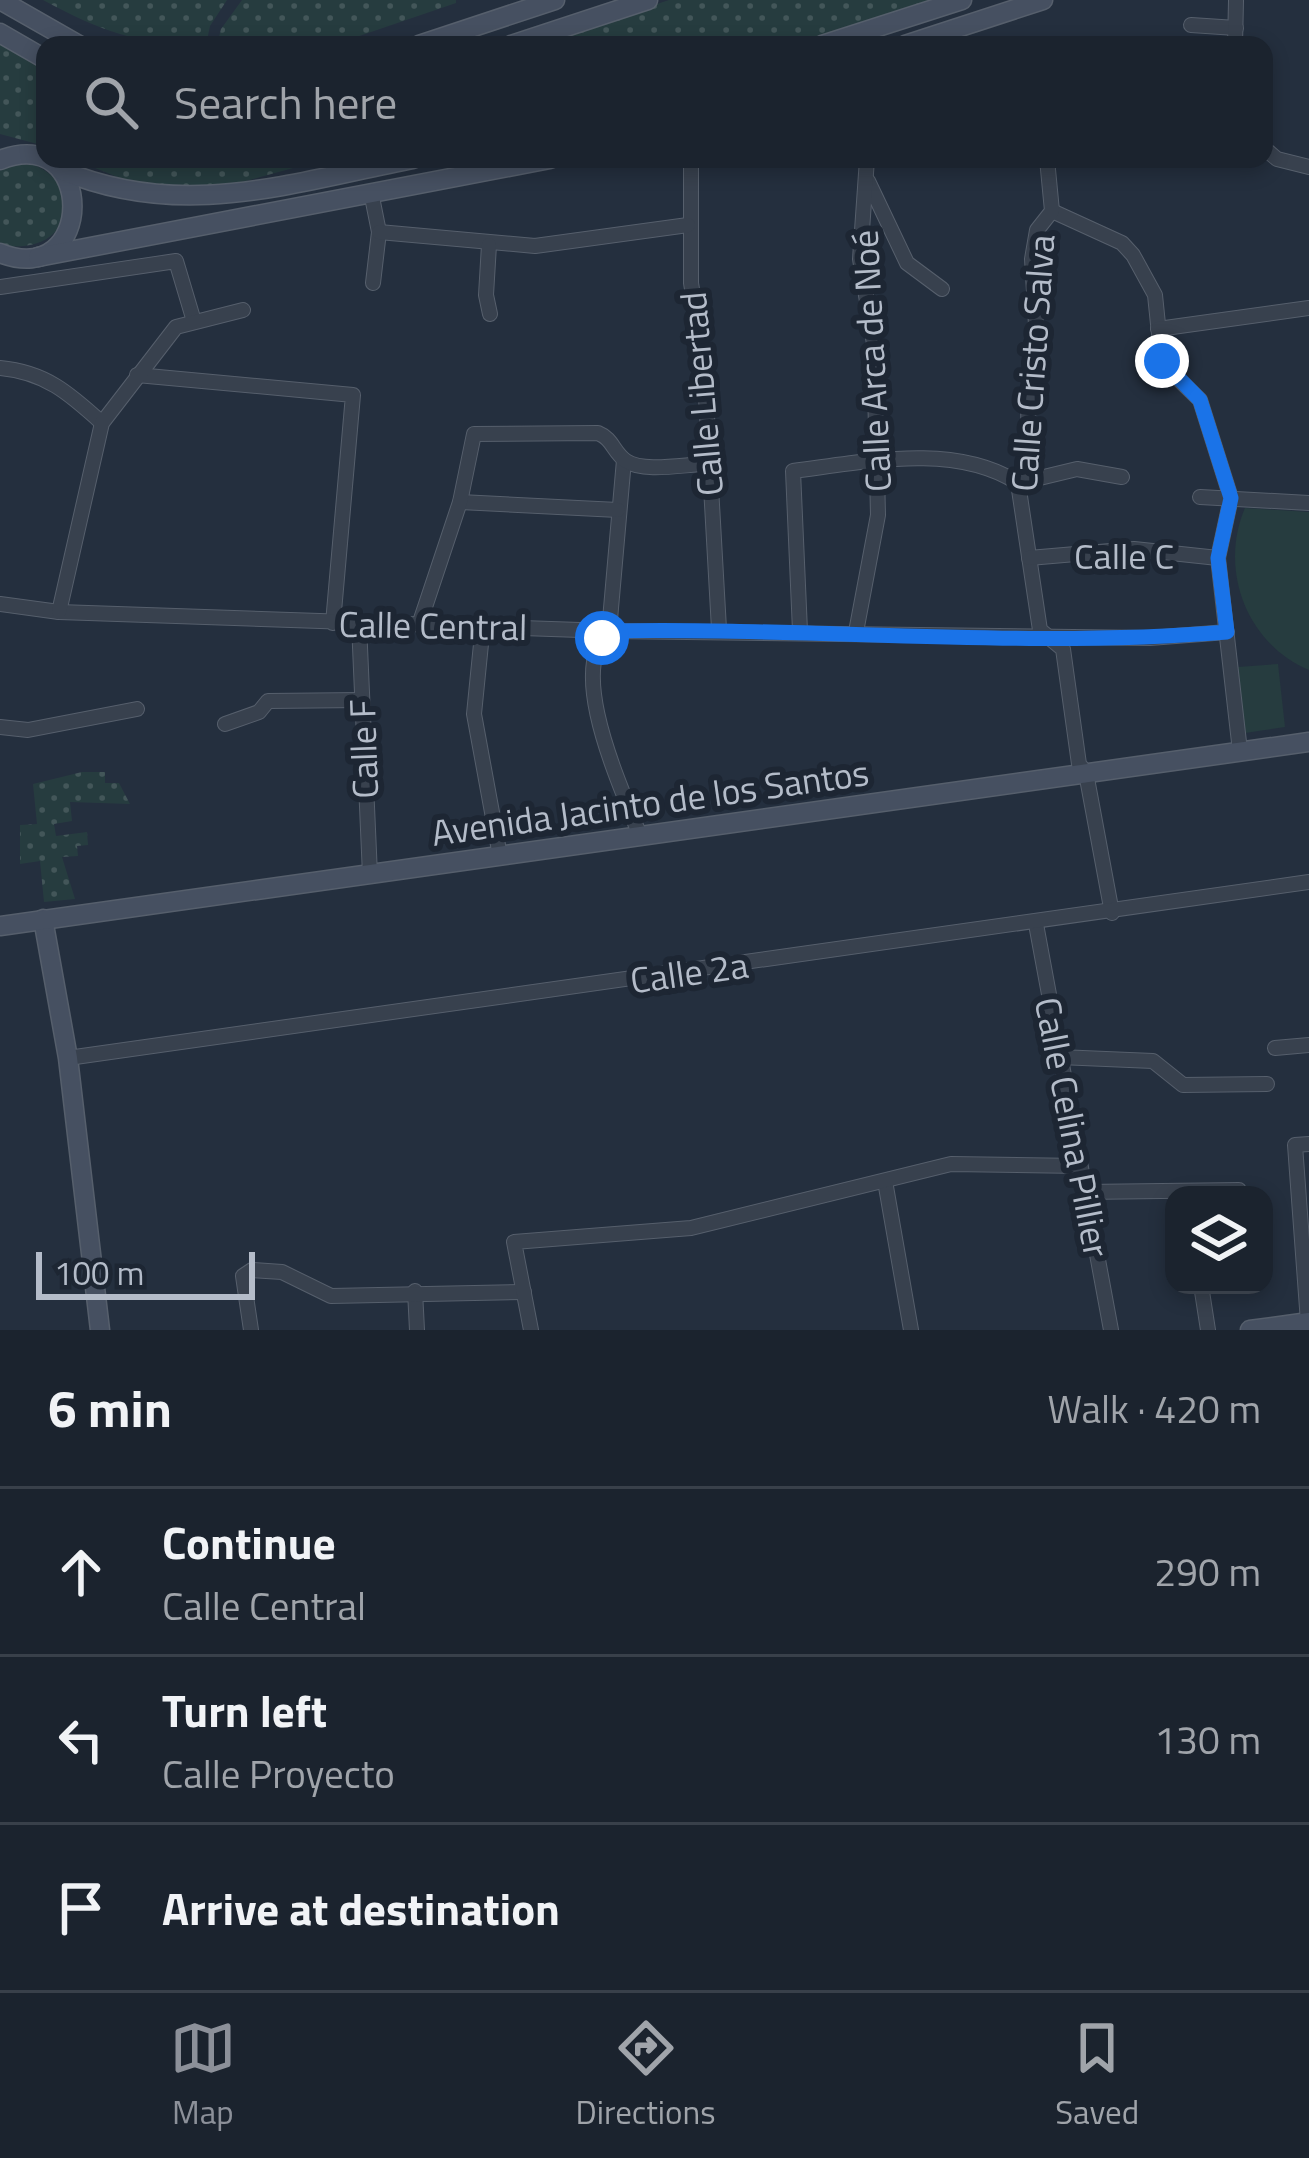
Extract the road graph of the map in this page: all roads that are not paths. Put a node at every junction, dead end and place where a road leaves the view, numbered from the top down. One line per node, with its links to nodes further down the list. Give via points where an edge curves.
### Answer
1 (0, 0): 9 (street)
2 (555, 0): 10 (street)
3 (648, 0): 11 (street)
4 (962, 0): 12 (street)
5 (1043, 0): 13 (street)
6 (1236, 1): 15 (street)
7 (1192, 25): 14 (street)
8 (0, 33): 16 (street)
9 (63, 36)
10 (446, 36)
11 (538, 36)
12 (850, 36)
13 (949, 36)
14 (1232, 36)
15 (1236, 36)
16 (36, 54)
17 (4, 155): 19 (street)
18 (1273, 156): 20 (street)
19 (36, 158)
20 (1309, 167)
21 (57, 168): 29 (street)
22 (336, 168): 29 (street, via 180,200 139,196)
23 (353, 168): 31 (street)
24 (378, 168): 31 (street)
25 (507, 168): 31 (street)
26 (691, 168): 33 (street, Calle Libertad)
27 (866, 168): 30 (street, Calle Arca de Noé)
28 (1048, 168): 32 (street, Calle Cristo Salva)
29 (61, 170): 37 (street, via 74,220)
30 (866, 177): 40 (street, via 905,261); 50 (street, Calle Arca de Noé, via 860,259 874,344)
31 (372, 196): 34 (street); 37 (street)
32 (1052, 211): 45 (street, via 1128,248 1154,292); 53 (street, Calle Cristo Salva, via 1033,251)
33 (688, 225): 35 (street); 51 (street, Calle Libertad)
34 (379, 232): 35 (street); 38 (street)
35 (489, 245): 43 (street)
36 (0, 253): 37 (street)
37 (38, 257)
38 (373, 283)
39 (0, 287): 44 (street, via 176,261)
40 (942, 289)
41 (1309, 308): 45 (street)
42 (243, 310): 44 (street)
43 (490, 314)
44 (194, 318): 47 (street, via 169,334)
45 (1158, 329): 55 (street, via 1162,363 1200,400)
46 (0, 368): 48 (street, via 49,380)
47 (137, 375): 48 (street); 63 (street, via 353,395)
48 (102, 423): 62 (street)
49 (624, 460): 51 (street); 56 (street, via 603,434 474,434); 58 (street)
50 (878, 460): 53 (street, via 976,463); 69 (street, via 790,473); 70 (street, Calle Arca de Noé, via 877,530)
51 (707, 464): 67 (street, Calle Libertad)
52 (1122, 477): 53 (street, via 1077,469)
53 (1024, 482): 59 (street, Calle Cristo Salva)
54 (1200, 497): 55 (street)
55 (1231, 498): 57 (street); 60 (street)
56 (460, 502): 58 (street); 66 (street)
57 (1309, 503)
58 (618, 510): 68 (street)
59 (1029, 558): 60 (street, Calle C, via 1134,549); 72 (street, Calle Cristo Salva)
60 (1218, 558): 71 (street)
61 (0, 604): 62 (street, Calle Central)
62 (58, 612): 63 (street, Calle Central)
63 (333, 622): 64 (street, Calle Central)
64 (359, 624): 66 (street, Calle Central); 73 (street, Calle F)
65 (483, 624): 66 (street, Calle Central); 68 (street, Calle Central); 81 (street, via 473,714)
66 (419, 625)
67 (719, 629): 68 (street, Calle Central); 69 (street, Calle Central)
68 (609, 631): 80 (street, via 598,647 595,712)
69 (800, 631): 70 (street, Calle Central)
70 (856, 632): 72 (street, Calle Central)
71 (1227, 632): 72 (street, Calle Central); 78 (street)
72 (1046, 636): 79 (street, Calle Cristo Salva, via 1063,650)
73 (361, 700): 75 (street, via 268,701); 82 (street, Calle F)
74 (137, 709): 76 (street, via 28,730)
75 (225, 724)
76 (0, 727)
77 (1309, 742): 78 (street, Avenida Jacinto de los Santos)
78 (1240, 751): 79 (street, Avenida Jacinto de los Santos)
79 (1086, 773): 80 (street, Avenida Jacinto de los Santos); 84 (street, Calle Cristo Salva)
80 (640, 836): 81 (street, Avenida Jacinto de los Santos)
81 (500, 856): 82 (street, Avenida Jacinto de los Santos)
82 (370, 874): 85 (street, Avenida Jacinto de los Santos)
83 (1309, 881): 84 (street, Calle 2a)
84 (1112, 913): 86 (street, Calle 2a)
85 (43, 919): 87 (street, Avenida Jacinto de los Santos); 91 (street)
86 (1036, 924): 90 (street, Calle Celina Pillier); 91 (street, Calle 2a)
87 (0, 926)
88 (1309, 1045): 89 (street)
89 (1275, 1048)
90 (1059, 1057): 92 (street, via 1153,1061 1183,1084); 94 (street, Calle Celina Pillier)
91 (68, 1058): 102 (street)
92 (1267, 1084)
93 (1309, 1144): 101 (street, via 1295,1145)
94 (1080, 1166): 95 (street, via 951,1164); 96 (street, Calle Celina Pillier)
95 (885, 1181): 99 (street, via 691,1228 514,1242); 106 (street)
96 (1085, 1192): 97 (street); 107 (street, Calle Celina Pillier)
97 (1165, 1193)
98 (415, 1291): 99 (street); 103 (street, via 331,1296 282,1272 247,1272); 104 (street)
99 (524, 1292): 105 (street)
100 (1203, 1294): 108 (street)
101 (1309, 1322): 109 (street)
102 (100, 1330)
103 (251, 1330)
104 (417, 1330)
105 (531, 1330)
106 (911, 1330)
107 (1112, 1330)
108 (1208, 1330)
109 (1250, 1330)

